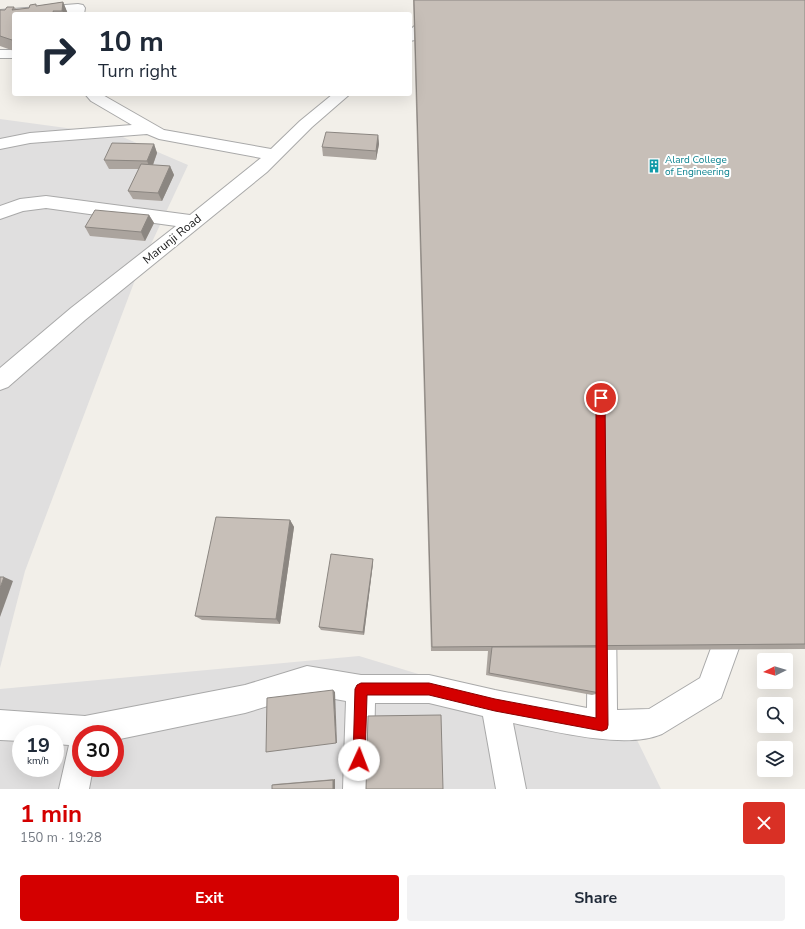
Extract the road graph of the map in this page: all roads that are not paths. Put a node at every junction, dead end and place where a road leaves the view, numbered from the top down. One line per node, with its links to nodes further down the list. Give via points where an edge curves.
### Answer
1 (450, 6): 6 (street)
2 (26, 12): 3 (street, via 78,8)
3 (77, 12)
4 (12, 13): 5 (street)
5 (0, 14)
6 (413, 34): 7 (street)
7 (437, 35)
8 (0, 54): 9 (street)
9 (12, 54)
10 (94, 96): 12 (street)
11 (340, 96): 14 (street, Marunji Road)
12 (150, 129): 13 (street, via 30,138); 14 (street, via 159,134)
13 (0, 144)
14 (274, 155): 16 (street, Marunji Road)
15 (0, 213): 16 (street, via 20,205 46,202)
16 (193, 222): 17 (street, Marunji Road, via 78,314)
17 (0, 381)
18 (744, 597): 23 (street, via 711,688 652,724)
19 (602, 598): 23 (street)
20 (361, 689): 21 (street, via 429,689); 24 (street, via 307,680 245,699); 28 (street)
21 (495, 705): 23 (street); 29 (street)
22 (0, 725): 25 (street)
23 (602, 725)
24 (124, 729)
25 (72, 737)
26 (76, 777): 27 (street)
27 (74, 789)
28 (358, 789)
29 (511, 789)

